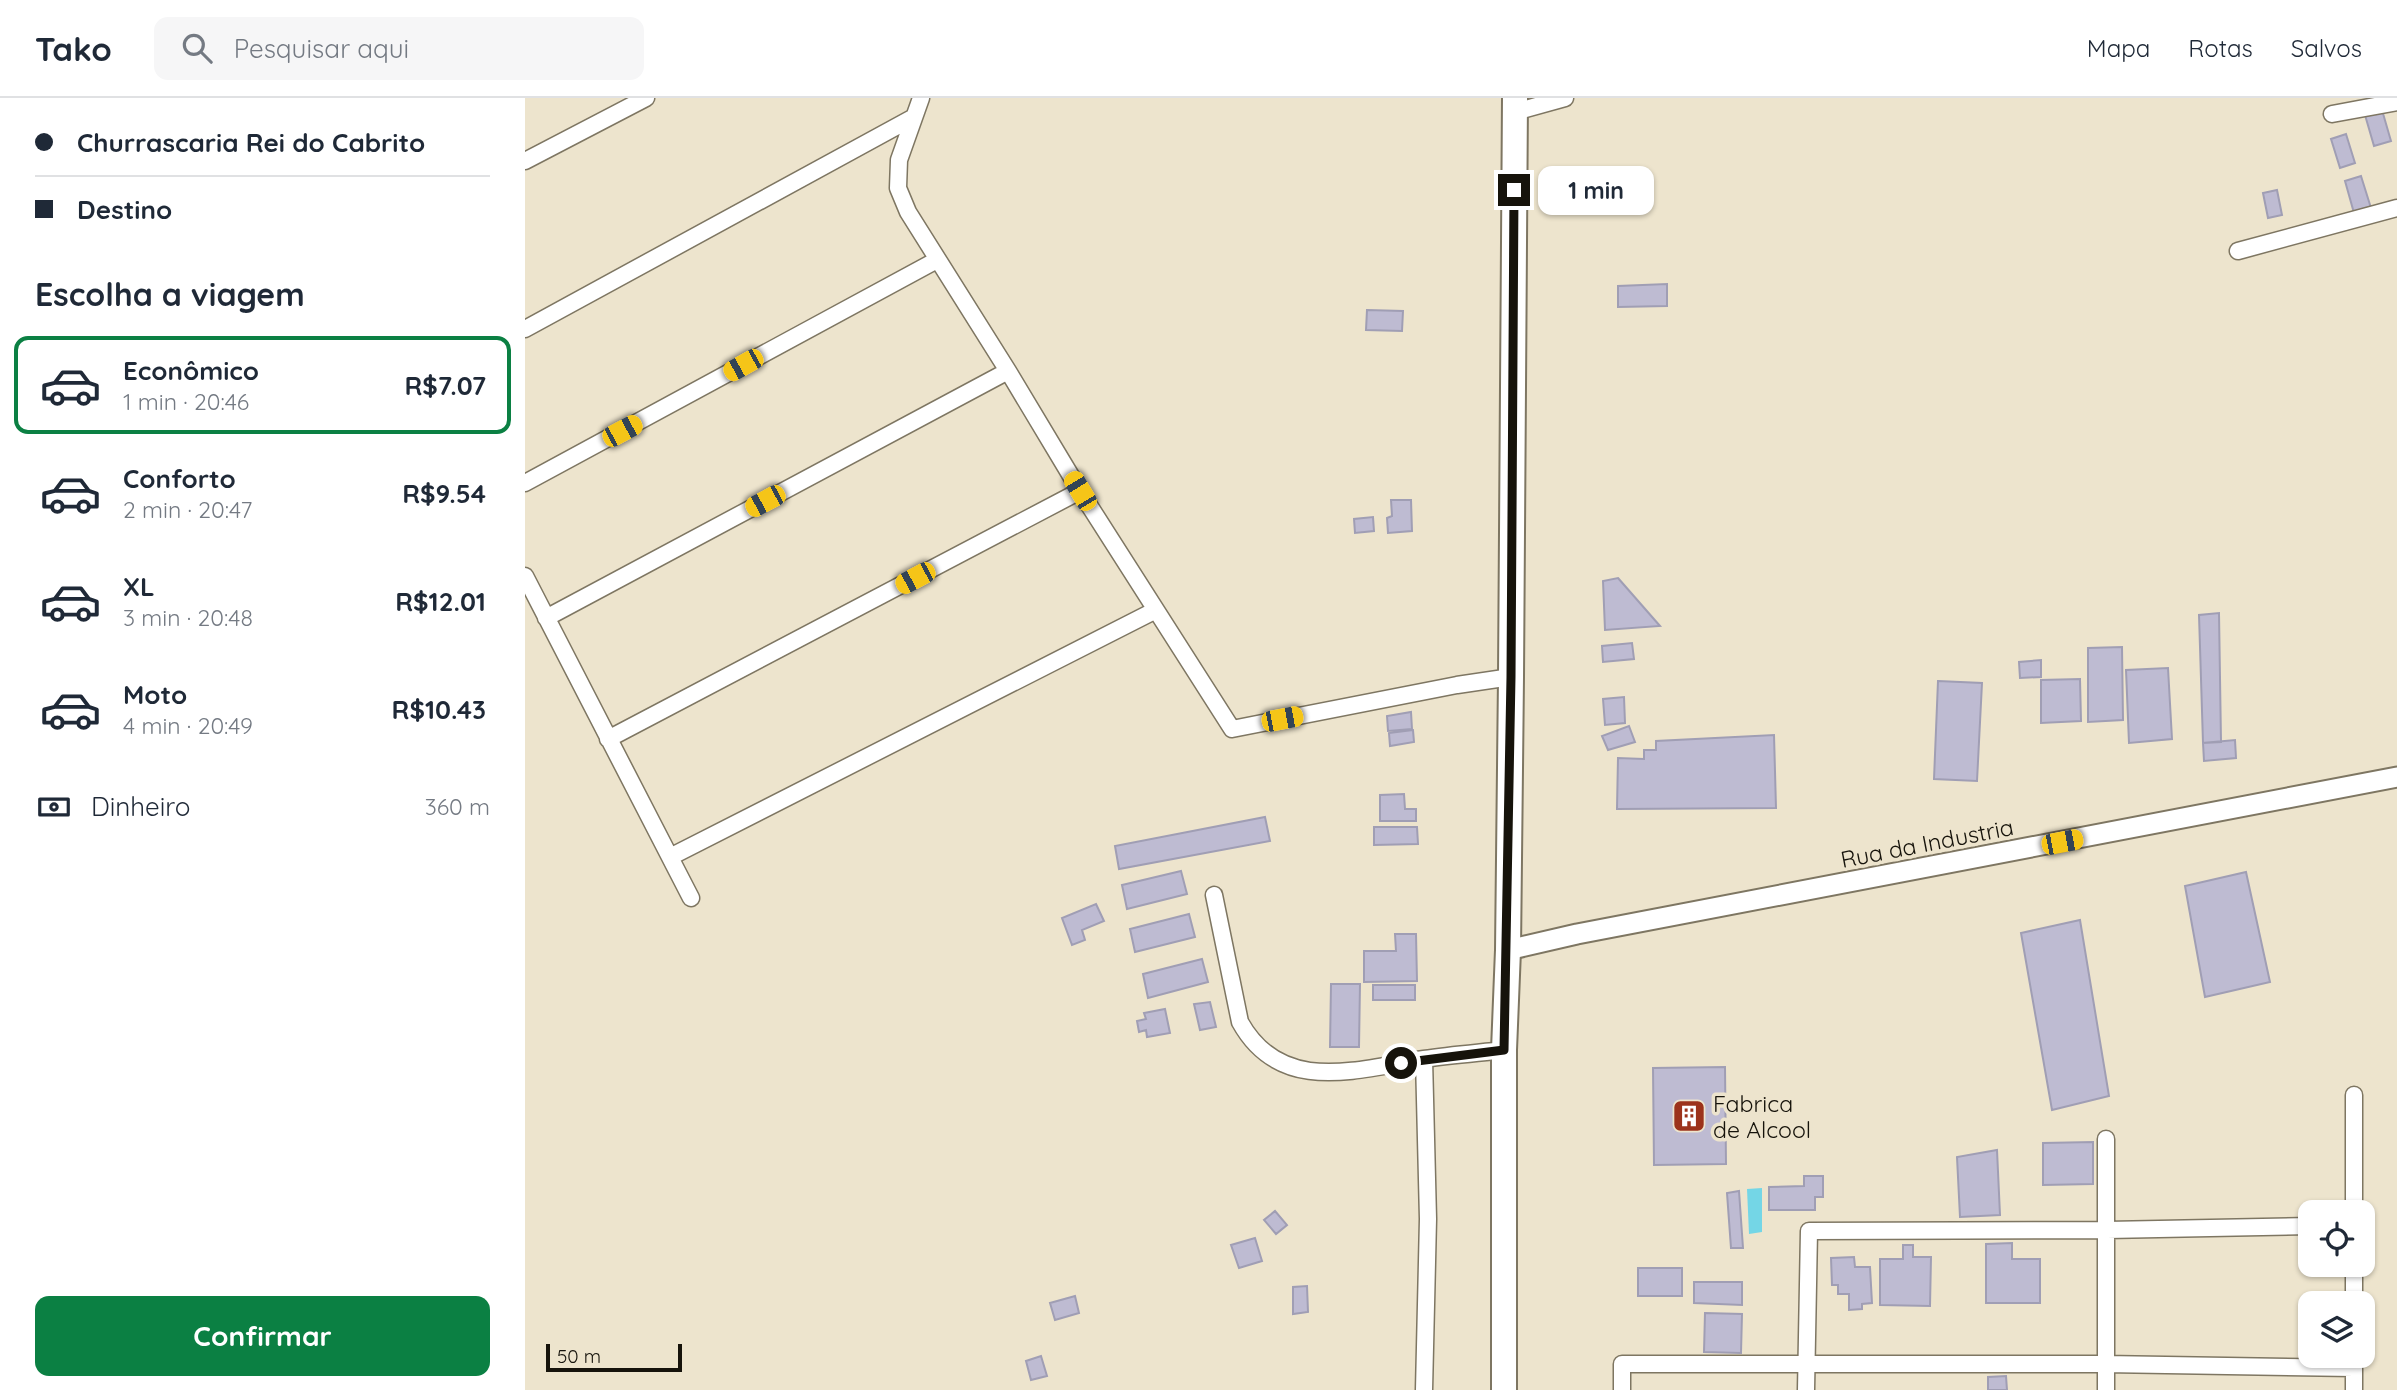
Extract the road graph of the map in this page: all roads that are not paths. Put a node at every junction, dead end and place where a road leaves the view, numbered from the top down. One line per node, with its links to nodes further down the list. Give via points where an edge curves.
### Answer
1 (646, 98): 8 (street)
2 (921, 98): 7 (street)
3 (1565, 98): 5 (street)
4 (2397, 102): 6 (street)
5 (1515, 105): 19 (main road)
6 (2332, 114)
7 (914, 117): 11 (street, via 899,160 898,188); 12 (street)
8 (525, 161)
9 (2397, 208): 10 (street)
10 (2238, 251)
11 (937, 260): 13 (street); 14 (street)
12 (525, 329)
13 (1008, 371): 15 (street); 18 (street)
14 (525, 483)
15 (1080, 491): 17 (street); 20 (street)
16 (525, 576): 18 (street)
17 (1156, 610): 19 (street, via 1232,729); 22 (street)
18 (546, 618): 20 (street)
19 (1511, 677): 25 (main road)
20 (608, 739): 22 (street)
21 (2397, 777): 25 (street, Rua da Industria)
22 (670, 856): 24 (street)
23 (1215, 895): 27 (street, via 1240,1023 1257,1048 1274,1059 1314,1072 1354,1072)
24 (691, 898)
25 (1508, 950): 26 (main road)
26 (1504, 1050): 27 (street); 38 (main road)
27 (1424, 1059): 37 (street, via 1428,1219)
28 (2354, 1095): 30 (street)
29 (2106, 1139): 32 (street)
30 (2354, 1200)
31 (2298, 1226): 32 (street)
32 (2107, 1230): 34 (street, via 1809,1231); 35 (street)
33 (2298, 1362): 35 (street)
34 (1806, 1364): 35 (street); 39 (street, via 1622,1364); 40 (street)
35 (2105, 1364): 41 (street)
36 (2354, 1368): 42 (street)
37 (1424, 1390)
38 (1504, 1390)
39 (1622, 1390)
40 (1806, 1390)
41 (2106, 1390)
42 (2354, 1390)

